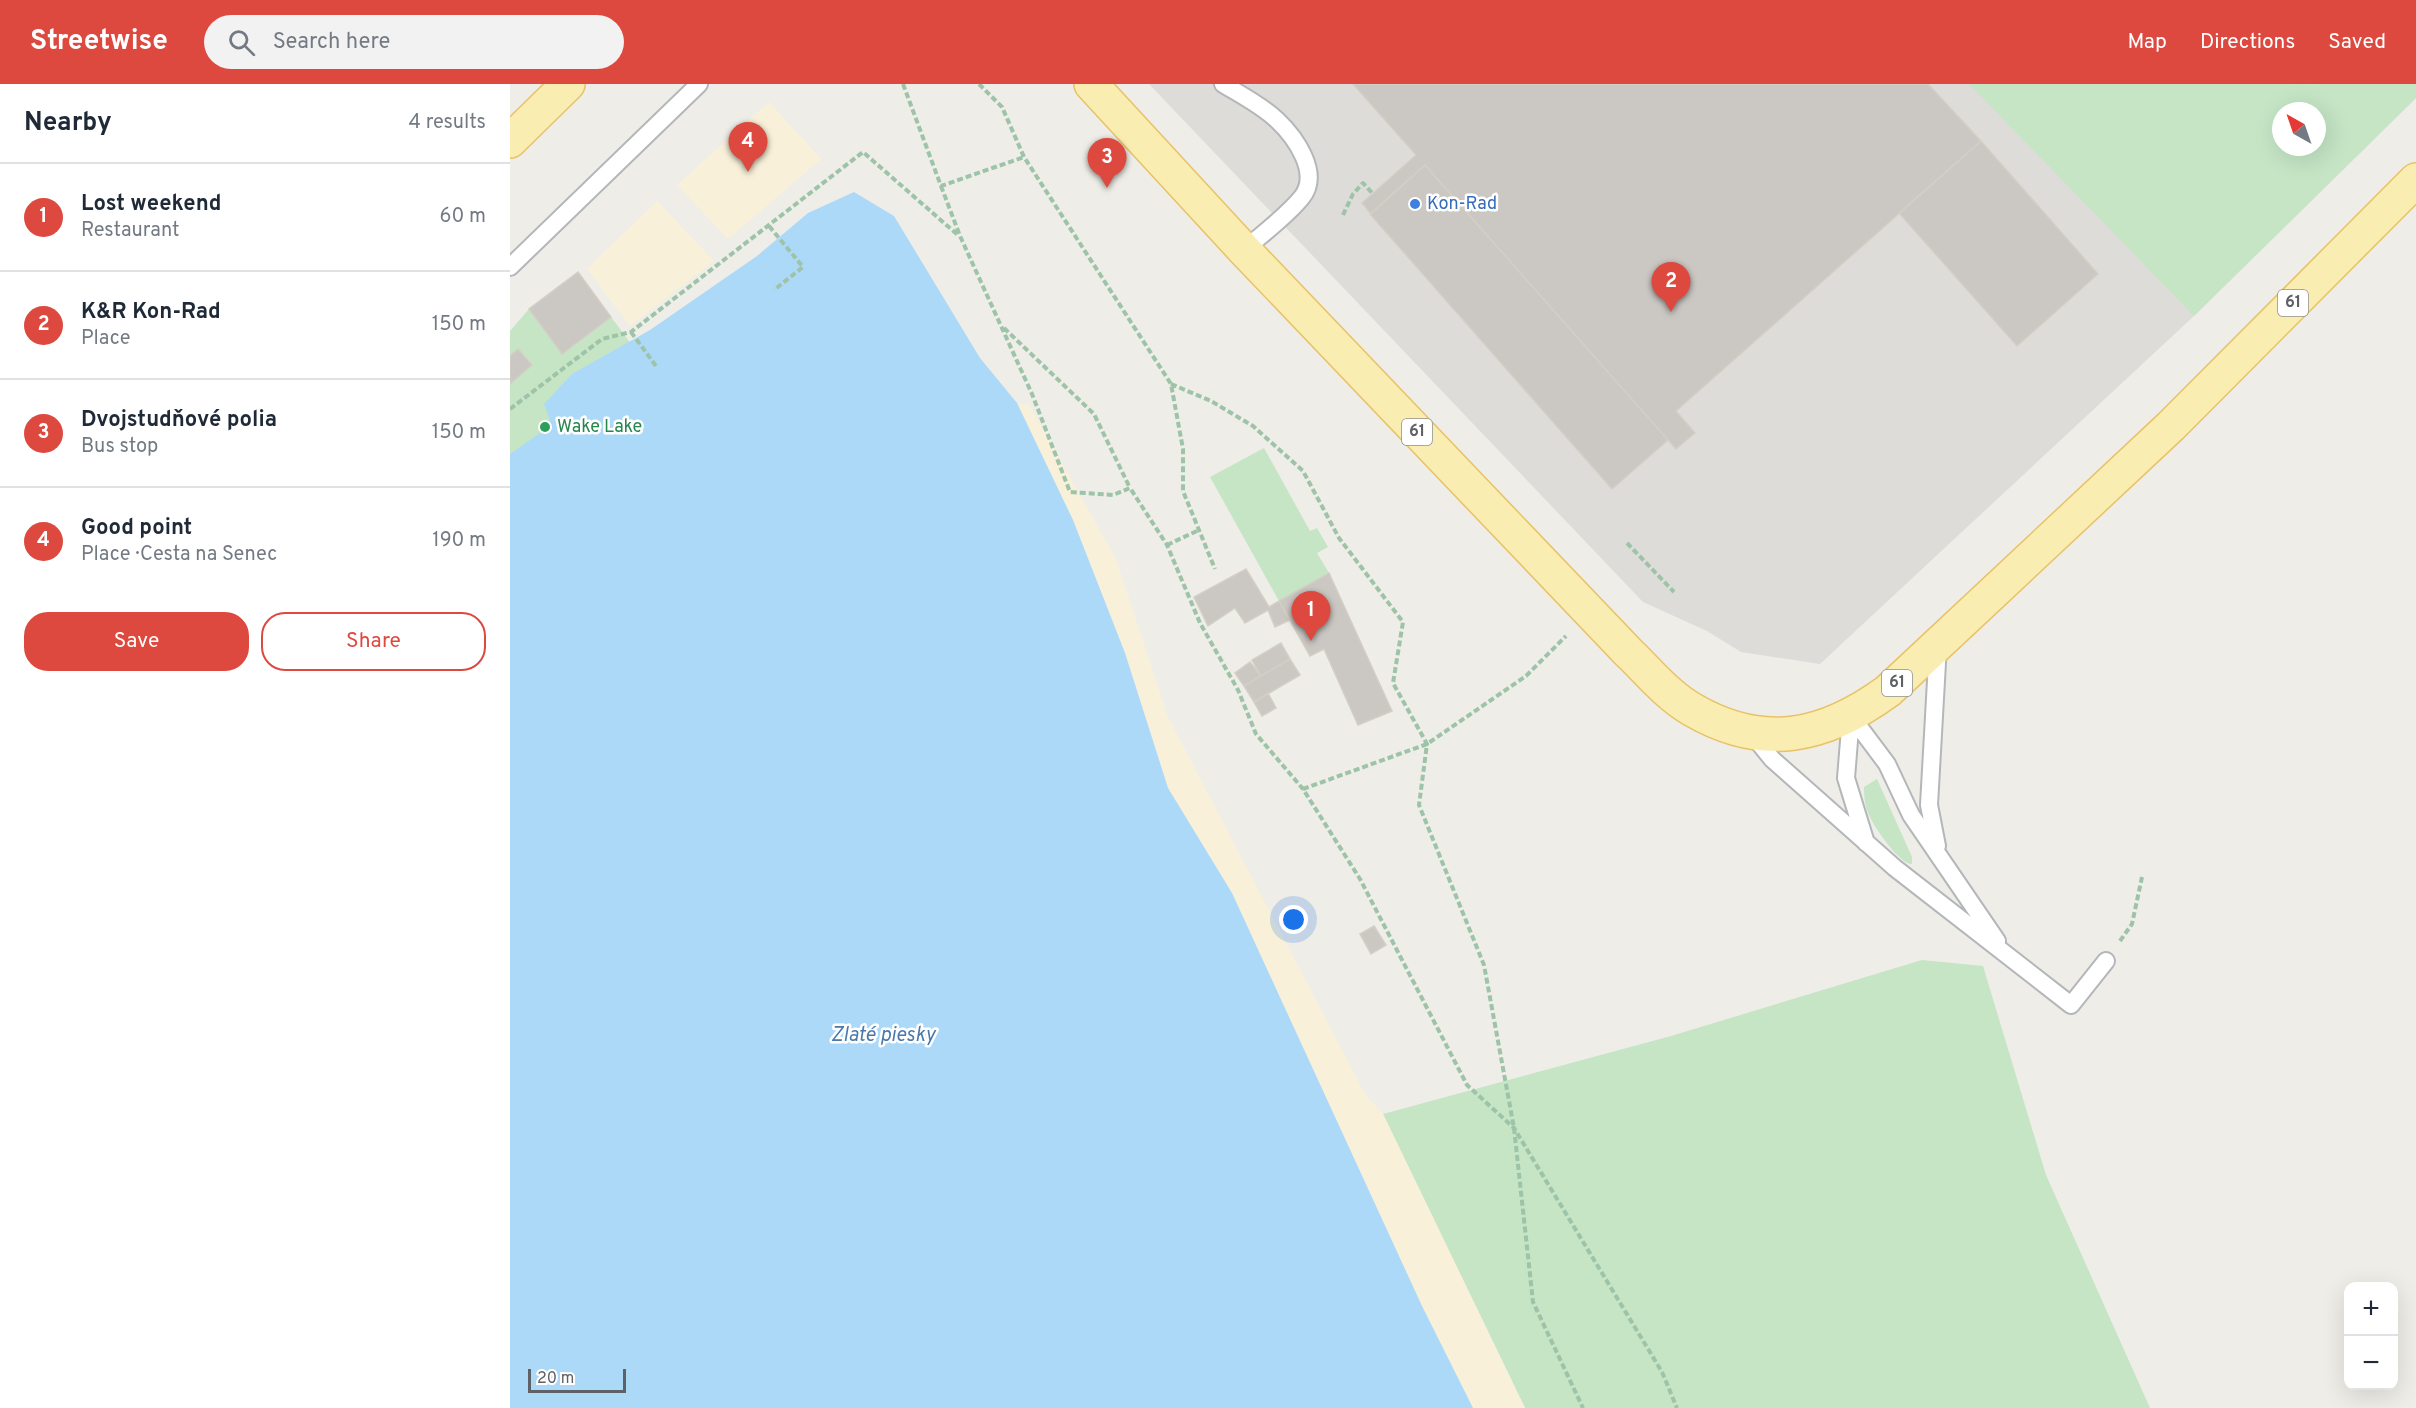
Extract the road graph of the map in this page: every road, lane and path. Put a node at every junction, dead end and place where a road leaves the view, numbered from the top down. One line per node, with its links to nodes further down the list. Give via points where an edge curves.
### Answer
1 (568, 84): 9 (main road)
2 (699, 84): 18 (lane)
3 (903, 84): 12 (path)
4 (979, 84): 10 (path, via 1002,107)
5 (1091, 84): 17 (main road, 61)
6 (1222, 84): 8 (lane)
7 (1241, 84): 8 (lane)
8 (1253, 101): 17 (lane, via 1278,120 1299,147 1310,179 1304,195)
9 (510, 141)
10 (1024, 157): 12 (path); 23 (path)
11 (2416, 180): 32 (main road, 61, via 2171,426)
12 (941, 186): 16 (path)
13 (1373, 194): 14 (path, via 1363,183)
14 (1343, 215)
15 (768, 226): 16 (path, via 863,152); 19 (path, via 803,267); 21 (path)
16 (960, 236): 20 (path)
17 (1244, 250): 31 (main road, 61)
18 (510, 267)
19 (774, 290)
20 (1001, 326): 25 (path, via 1094,414); 25 (path, via 1070,492 1113,495)
21 (632, 332): 22 (path); 24 (path, via 602,339)
22 (656, 366)
23 (1171, 384): 26 (path, via 1183,449 1183,491); 35 (path, via 1211,401 1253,426 1303,471 1339,538 1403,622 1393,683)
24 (510, 409)
25 (1130, 488): 28 (path)
26 (1199, 530): 28 (path); 29 (path)
27 (1627, 543): 30 (path)
28 (1167, 545): 36 (path, via 1200,623 1238,690 1256,734)
29 (1215, 569)
30 (1674, 592)
31 (1590, 613): 34 (main road, 61, via 1692,710); 35 (path, via 1526,676)
32 (1938, 645): 33 (main road, 61, via 1888,691); 38 (lane, via 1929,806)
33 (1851, 716): 34 (main road, 61, via 1795,734); 37 (lane, via 1846,778); 38 (lane, via 1887,764 1911,814)
34 (1751, 732): 37 (lane, via 1772,759)
35 (1427, 744): 36 (path); 42 (path, via 1419,805 1484,965)
36 (1303, 789): 42 (path, via 1360,879 1467,1085)
37 (1866, 843): 40 (lane)
38 (1938, 853): 40 (lane)
39 (2142, 877): 41 (path, via 2132,924)
40 (2007, 955): 41 (lane, via 2071,1005)
41 (2106, 961)
42 (1514, 1128): 43 (path, via 1533,1302); 44 (path, via 1662,1372)
43 (1583, 1408)
44 (1677, 1408)

